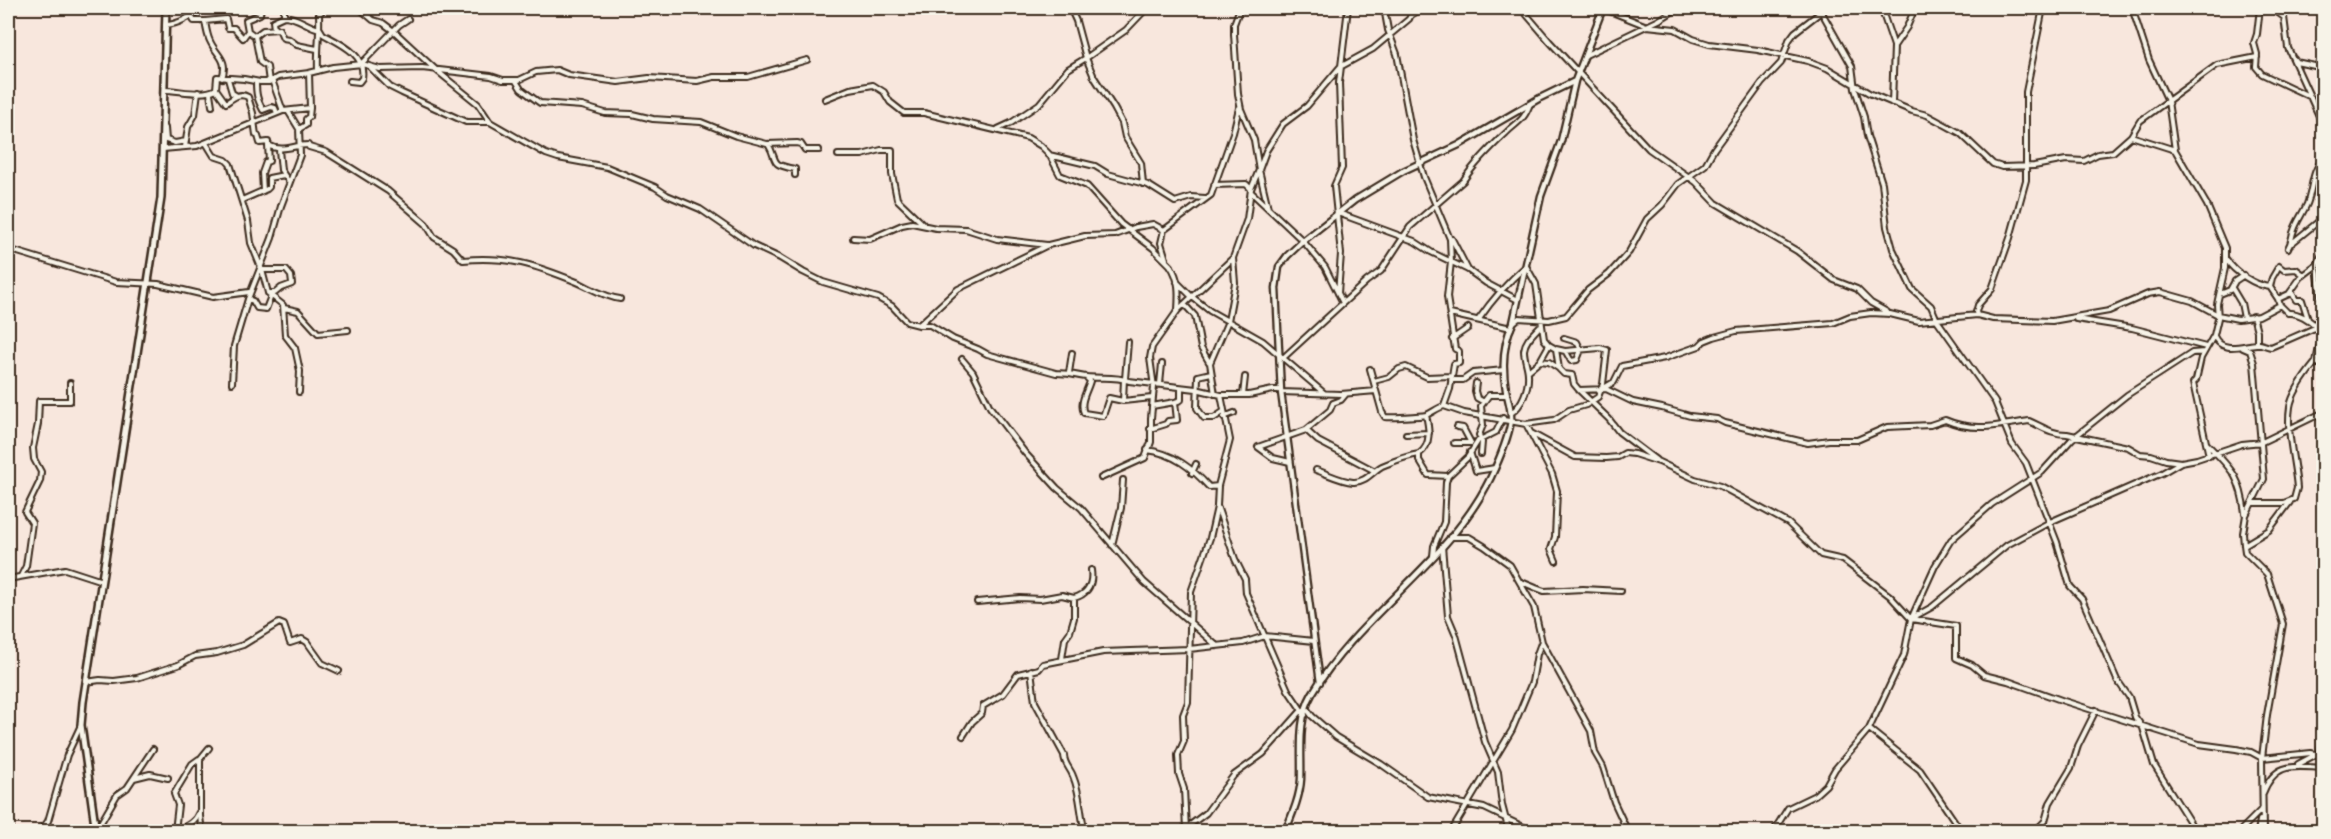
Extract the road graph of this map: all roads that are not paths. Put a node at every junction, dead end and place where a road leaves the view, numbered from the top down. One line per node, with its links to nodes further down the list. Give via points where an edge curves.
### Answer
1 (166, 8): 30 (main road)
2 (202, 8): 25 (street)
3 (261, 8): 34 (street, via 260,14 246,20)
4 (284, 8): 26 (street)
5 (325, 8): 33 (street, via 319,14)
6 (359, 8): 35 (street)
7 (1070, 8): 44 (street)
8 (1152, 8): 44 (street)
9 (1240, 8): 70 (street, via 1234,34)
10 (1348, 8): 48 (street)
11 (1384, 8): 37 (street)
12 (1414, 8): 27 (street)
13 (1423, 8): 27 (street)
14 (1521, 8): 52 (street)
15 (1602, 8): 31 (street); 41 (street)
16 (1678, 8): 31 (street)
17 (1826, 8): 24 (street)
18 (1881, 8): 38 (street)
19 (1915, 8): 38 (street)
20 (2043, 8): 97 (street, via 2026,92)
21 (2132, 8): 69 (street)
22 (2260, 8): 43 (street, via 2254,43)
23 (2271, 8): 42 (street, via 2283,17)
24 (1819, 9): 40 (street, via 1795,32); 61 (street, via 1852,66)
25 (190, 14): 29 (street, via 194,21); 30 (street, via 172,25)
26 (284, 16): 32 (street, via 273,21); 33 (street)
27 (1410, 16): 37 (street)
28 (408, 19): 35 (street)
29 (205, 21): 34 (street, via 226,19 228,28 234,28 243,38); 54 (street, via 210,43 222,59)
30 (164, 25): 63 (main road)
31 (1647, 26): 40 (street, via 1675,30 1709,44); 41 (street)
32 (274, 29): 36 (street); 39 (street, via 297,45)
33 (320, 29): 39 (street); 46 (street)
34 (248, 30): 36 (street)
35 (393, 31): 46 (street); 50 (street)
36 (255, 36): 57 (street, via 260,62 267,67)
37 (1390, 36): 48 (street); 96 (street)
38 (1894, 46): 71 (street)
39 (317, 49): 51 (street)
40 (1784, 55): 61 (street, via 1827,68); 101 (street, via 1706,165)
41 (1584, 56): 52 (street)
42 (2292, 56): 49 (street, via 2296,62); 67 (street)
43 (2257, 57): 67 (street, via 2256,67 2262,74); 69 (street, via 2217,65)
44 (1086, 58): 82 (street, via 1068,69 1039,104); 103 (street, via 1141,163)
45 (807, 60): 56 (street, via 748,77 697,81 649,78 618,82 557,70)
46 (362, 64): 47 (street); 51 (street); 58 (street, via 361,81)
47 (371, 67): 50 (street); 78 (street, via 390,87 402,93 466,122)
48 (1340, 67): 98 (street, via 1307,106 1283,124); 111 (street, via 1342,168 1334,186)
49 (2324, 68)
50 (436, 70): 56 (street); 78 (street, via 478,104)
51 (318, 71): 53 (street)
52 (1578, 72): 59 (street); 101 (street, via 1649,149)
53 (309, 74): 57 (street); 74 (street)
54 (222, 78): 55 (street); 62 (street, via 217,78)
55 (228, 79): 60 (street); 66 (street, via 232,93)
56 (515, 80): 86 (street, via 521,90 540,103 701,122)
57 (270, 81): 60 (street); 75 (street)
58 (350, 81)
59 (1575, 81): 72 (street); 130 (street, via 1561,141 1541,196)
60 (256, 82): 77 (street, via 255,96 263,110 271,107)
61 (1854, 84): 71 (street); 165 (street, via 1882,183 1893,249 1912,289 1931,306)
62 (216, 89): 65 (street); 66 (street, via 226,103)
63 (163, 90): 64 (street); 76 (main road)
64 (198, 92): 65 (street); 85 (street)
65 (210, 93): 73 (street)
66 (237, 96): 79 (street, via 248,97)
67 (2312, 98): 80 (street)
68 (825, 99): 82 (street, via 850,88 873,85 904,113 924,113)
69 (2168, 101): 83 (street, via 2140,121); 92 (street)
70 (1239, 102): 98 (street, via 1254,140); 104 (street, via 1233,133)
71 (1892, 103): 97 (street, via 1960,133 1998,166)
72 (1530, 104): 96 (street); 109 (street, via 1518,125)
73 (212, 106)
74 (310, 108): 75 (street); 81 (street, via 306,125)
75 (284, 111): 77 (street); 81 (street, via 288,111)
76 (163, 112): 85 (street, via 166,140); 89 (main road)
77 (277, 113): 79 (street)
78 (490, 122): 169 (street, via 552,156 607,167 656,187 700,209 754,246 823,282 878,298 907,322)
79 (253, 123): 84 (street); 87 (street, via 260,143)
80 (2324, 127)
81 (299, 129): 88 (street)
82 (997, 129): 93 (street, via 1028,138)
83 (2130, 136): 92 (street); 97 (street, via 2113,152 2084,161)
84 (206, 143): 85 (street); 108 (street, via 214,156 230,164)
85 (185, 144): 89 (street)
86 (767, 144): 91 (street, via 797,143 805,150); 100 (street, via 773,159 783,168 795,169)
87 (268, 145): 90 (street); 106 (street)
88 (300, 145): 90 (street); 102 (street); 148 (street, via 326,152 382,186 463,260 515,260)
89 (163, 149): 136 (main road, via 161,198)
90 (279, 150): 99 (street)
91 (819, 150)
92 (2175, 150): 125 (street, via 2224,242)
93 (1049, 154): 103 (street); 114 (street, via 1060,175 1087,186)
94 (838, 155): 113 (street, via 892,150 897,199)
95 (2324, 158): 120 (street, via 2315,172)
96 (1420, 164): 109 (street); 111 (street)
97 (2026, 166): 158 (street, via 2026,180 2010,238 1992,289 1976,308)
98 (1259, 170): 105 (street); 110 (street)
99 (284, 175): 102 (street); 106 (street, via 269,178 269,187)
100 (795, 175)
101 (1687, 177): 157 (street, via 1716,203 1797,252 1834,280 1857,289); 168 (street, via 1647,219 1629,252 1609,274 1588,290 1566,316)
102 (290, 183): 131 (street)
103 (1143, 184): 107 (street, via 1175,202 1191,196)
104 (1214, 185): 105 (street, via 1246,184); 107 (street)
105 (1251, 190): 110 (street); 126 (street, via 1247,219)
106 (263, 191): 108 (street)
107 (1206, 198): 115 (street)
108 (242, 201): 131 (street)
109 (1436, 206): 116 (street); 117 (street, via 1410,227)
110 (1268, 208): 119 (street)
111 (1337, 214): 117 (street); 119 (street); 142 (street, via 1341,254)
112 (2324, 218): 120 (street)
113 (923, 224): 118 (street, via 902,225 870,239); 121 (street)
114 (1129, 230): 115 (street, via 1153,224); 121 (street); 129 (street)
115 (1164, 230): 129 (street, via 1161,243)
116 (1448, 231): 127 (street); 132 (street)
117 (1404, 237): 127 (street); 151 (street, via 1381,271)
118 (853, 238)
119 (1303, 241): 142 (street, via 1325,267); 188 (street, via 1287,256 1276,277)
120 (2292, 243): 122 (street)
121 (1048, 245): 169 (street, via 958,289)
122 (2288, 248)
123 (8, 249): 136 (street, via 116,282)
124 (2324, 250): 128 (street)
125 (2226, 255): 133 (street, via 2230,265); 144 (street)
126 (1233, 258): 146 (street); 166 (street, via 1235,283)
127 (1452, 262): 132 (street); 156 (street, via 1447,297)
128 (2316, 265): 134 (street); 137 (street)
129 (1171, 266): 135 (street)
130 (1526, 266): 140 (street); 150 (street); 168 (street, via 1536,284)
131 (261, 270): 141 (street); 143 (street); 143 (street, via 286,270 291,276 292,284)
132 (1468, 270): 140 (street)
133 (2244, 275): 138 (street); 139 (street)
134 (2304, 275): 138 (street, via 2279,266); 145 (street)
135 (1177, 282): 146 (street); 155 (street)
136 (148, 283): 141 (street, via 213,297); 289 (main road)
137 (2322, 284): 167 (street)
138 (2270, 287): 149 (street)
139 (2232, 288): 144 (street); 162 (street)
140 (1503, 291): 150 (street); 163 (street)
141 (250, 292): 147 (street)
142 (1338, 293): 151 (street)
143 (270, 294): 147 (street, via 266,309 257,308); 154 (street)
144 (2220, 294): 159 (street)
145 (2289, 294): 149 (street); 164 (street, via 2302,300)
146 (1191, 296): 152 (street); 166 (street)
147 (248, 298): 207 (street, via 234,346)
148 (620, 299)
149 (2278, 299): 153 (street)
150 (1518, 300): 170 (street)
151 (1343, 303): 188 (street)
152 (1184, 304): 155 (street); 191 (street, via 1195,316 1201,348)
153 (2280, 305): 160 (street); 164 (street, via 2288,313)
154 (284, 308): 173 (street, via 298,311 318,333); 216 (street, via 285,335 295,348 300,371)
155 (1178, 310): 208 (street, via 1152,347)
156 (1450, 314): 163 (street); 176 (street)
157 (1890, 314): 165 (street, via 1919,321); 213 (street, via 1871,313 1833,323 1726,334 1665,358 1622,366 1614,382)
158 (1977, 315): 161 (street, via 2026,321); 165 (street)
159 (2218, 315): 161 (street, via 2192,301 2160,292 2109,312); 162 (street); 174 (street)
160 (2253, 316): 162 (street); 179 (street)
161 (2072, 318): 181 (street)
162 (2244, 318)
163 (1479, 319): 170 (street)
164 (2308, 319): 171 (street)
165 (1937, 320): 239 (street, via 1995,402)
166 (1228, 321): 188 (street); 191 (street)
167 (2324, 323): 171 (street)
168 (1540, 324): 170 (street, via 1519,318); 180 (street); 198 (street, via 1526,343)
169 (919, 325): 199 (street, via 930,325 987,354)
170 (1512, 325): 197 (street)
171 (2317, 327): 179 (street, via 2274,347)
172 (1468, 328): 176 (street)
173 (348, 330)
174 (2214, 335): 181 (street); 182 (street, via 2220,344)
175 (1564, 338): 184 (street, via 1577,342)
176 (1452, 339): 203 (street, via 1459,351 1459,363 1454,364)
177 (1128, 342): 204 (street)
178 (2324, 342): 192 (street)
179 (2257, 344): 182 (street)
180 (1549, 345): 183 (street); 190 (street)
181 (2206, 347): 186 (street)
182 (2243, 348): 251 (street, via 2250,351 2254,363)
183 (1556, 349): 185 (street); 196 (street)
184 (1581, 350): 185 (street); 185 (street, via 1574,362); 213 (street, via 1607,350)
185 (1565, 351)
186 (2204, 352): 249 (street, via 2192,353 2127,395); 253 (street, via 2193,388)
187 (1072, 353): 199 (street)
188 (1281, 356): 215 (street); 218 (street)
189 (962, 359): 281 (street, via 990,407 1025,453)
190 (1540, 361): 196 (street); 198 (street)
191 (1210, 363): 200 (street)
192 (2316, 363): 194 (street); 243 (street, via 2294,393)
193 (1162, 364): 210 (street)
194 (2324, 368)
195 (1370, 369): 205 (street)
196 (1558, 369): 214 (street, via 1572,375)
197 (1504, 370): 203 (street, via 1473,373 1463,380); 223 (street)
198 (1528, 372): 233 (street, via 1521,404)
199 (1069, 373): 201 (street)
200 (1211, 373): 212 (street, via 1198,376); 219 (street)
201 (1086, 377): 204 (street); 225 (street, via 1090,381 1082,404 1084,413 1103,416 1109,398)
202 (1245, 377): 222 (street)
203 (1451, 378): 205 (street, via 1427,377 1406,367); 230 (street)
204 (1125, 379): 208 (street); 225 (street)
205 (1374, 381): 217 (street)
206 (70, 383): 287 (street, via 70,401 39,401 33,448 41,472 25,512 32,523)
207 (232, 383)
208 (1154, 383): 210 (street); 224 (street)
209 (1476, 383): 227 (street, via 1477,398)
210 (1160, 384): 211 (street)
211 (1181, 388): 212 (street); 226 (street, via 1180,400)
212 (1196, 389): 219 (street); 234 (street, via 1197,408 1204,418)
213 (1602, 389): 214 (street); 228 (street); 239 (street, via 1640,404 1808,443 1857,440 1887,427 1929,425 1945,420 1986,429)
214 (1579, 390): 228 (street)
215 (1280, 391): 218 (street); 222 (street); 248 (street)
216 (299, 392)
217 (1376, 392): 220 (street); 235 (street, via 1386,417)
218 (1324, 393): 220 (street)
219 (1215, 394): 221 (street)
220 (1346, 394): 244 (street)
221 (1221, 395): 222 (street); 234 (street)
222 (1244, 395)
223 (1507, 395): 227 (street, via 1493,394); 233 (street)
224 (1152, 398): 225 (street); 229 (street)
225 (1123, 401)
226 (1175, 402): 229 (street); 242 (street, via 1177,420)
227 (1484, 402): 236 (street)
228 (1593, 402): 240 (street, via 1554,420); 262 (street, via 1619,432)
229 (1152, 406): 242 (street)
230 (1444, 406): 235 (street); 236 (street)
231 (2324, 412): 243 (street)
232 (1234, 413): 234 (street)
233 (1511, 413): 238 (street)
234 (1224, 415): 273 (street, via 1230,440)
235 (1426, 415): 245 (street)
236 (1482, 415): 237 (street); 250 (street)
237 (1503, 418): 238 (street); 250 (street, via 1496,432)
238 (1511, 420): 240 (street); 265 (street)
239 (2005, 423): 249 (street, via 2029,421 2040,428); 271 (street, via 2012,444)
240 (1526, 424): 246 (street)
241 (1456, 427): 254 (street, via 1462,428)
242 (1150, 429): 255 (street)
243 (2290, 429): 251 (street); 274 (street, via 2297,488)
244 (1306, 430): 248 (street); 267 (street, via 1318,441)
245 (1429, 433): 247 (street); 258 (street)
246 (1531, 433): 262 (street, via 1575,457 1606,458 1625,453); 284 (street, via 1557,491 1551,549)
247 (1406, 434)
248 (1287, 435): 261 (street); 261 (street, via 1258,447 1273,458)
249 (2077, 436): 263 (street); 271 (street)
250 (1481, 440): 254 (street); 259 (street)
251 (2262, 442): 257 (street); 275 (street, via 2264,478)
252 (1454, 443): 254 (street)
253 (2206, 443): 257 (street); 260 (street)
254 (1473, 444): 256 (street)
255 (1147, 450): 268 (street, via 1163,452 1185,464); 270 (street, via 1145,458)
256 (1470, 452): 265 (street, via 1476,471); 269 (street)
257 (2217, 453): 260 (street); 277 (street, via 2235,474)
258 (1419, 454): 267 (street, via 1404,456); 269 (street, via 1425,473)
259 (1481, 454)
260 (2209, 456): 263 (street)
261 (1290, 462): 298 (street)
262 (1659, 462): 294 (street, via 1720,486 1788,523 1821,555 1843,560 1890,596)
263 (2181, 462): 278 (street)
264 (1196, 464): 268 (street)
265 (1495, 468): 279 (street, via 1468,516)
266 (1316, 470): 267 (street, via 1355,483)
267 (1375, 471)
268 (1192, 473): 273 (street, via 1209,487)
269 (1448, 476): 283 (street, via 1444,522)
270 (1101, 478)
271 (2033, 479): 278 (street); 294 (street, via 1992,504 1951,540)
272 (1123, 480): 281 (street, via 1122,508)
273 (1218, 486): 276 (street)
274 (2290, 502): 275 (street); 280 (street, via 2269,530)
275 (2253, 503): 277 (street)
276 (1217, 506): 295 (street, via 1191,592); 297 (street)
277 (2246, 515): 280 (street)
278 (2050, 522): 294 (street, via 2007,545 1932,607); 310 (street, via 2070,586 2082,599)
279 (1449, 537): 282 (street); 290 (street, via 1469,537 1484,546 1510,565)
280 (2244, 544): 317 (street, via 2245,552 2266,574 2283,624)
281 (1112, 545): 295 (street, via 1144,582)
282 (1442, 545): 283 (street); 319 (street, via 1448,616)
283 (1433, 555): 306 (street)
284 (1556, 561)
285 (1091, 570): 292 (street, via 1092,584)
286 (2320, 572): 296 (street)
287 (21, 576): 288 (street); 289 (street, via 65,569)
288 (8, 579)
289 (102, 581): 305 (main road)
290 (1519, 581): 291 (street, via 1544,591); 299 (street, via 1534,607)
291 (1621, 591)
292 (1074, 598): 293 (street, via 1062,595); 302 (street, via 1074,618)
293 (977, 602)
294 (1911, 619): 308 (street, via 1956,626 1956,658 1984,675); 312 (street, via 1904,655)
295 (1189, 622): 300 (street); 301 (street)
296 (2324, 627)
297 (1265, 636): 298 (street); 300 (street); 309 (street, via 1288,690)
298 (1314, 641): 306 (street)
299 (1542, 642): 319 (street, via 1532,682); 342 (street, via 1591,731 1595,753)
300 (1218, 646): 301 (street)
301 (1191, 649): 302 (street, via 1103,652); 330 (street, via 1188,702 1183,714 1184,741 1178,755)
302 (1062, 659): 303 (street)
303 (1031, 670): 313 (street, via 1018,674 1003,694 983,706 982,713); 336 (street, via 1035,702 1072,773)
304 (339, 671): 305 (street, via 322,663 302,639 290,643 284,625 279,623 243,645 195,656 137,678)
305 (86, 682): 311 (main road)
306 (1320, 682): 309 (street)
307 (2324, 705): 316 (street)
308 (2096, 710): 310 (street); 345 (street, via 2045,820)
309 (1304, 711): 325 (street, via 1336,737 1428,796); 330 (street, via 1263,754 1234,775 1206,813); 338 (street, via 1300,788)
310 (2139, 724): 317 (street, via 2199,744 2236,748); 346 (street, via 2154,765)
311 (81, 725): 332 (street, via 67,755 48,820); 333 (main road)
312 (1869, 729): 343 (street, via 1826,785 1788,808); 344 (street, via 1920,770)
313 (963, 736)
314 (209, 748): 318 (street)
315 (153, 749): 322 (street)
316 (2320, 756): 317 (street, via 2311,753); 320 (street)
317 (2262, 758): 324 (street)
318 (200, 759): 326 (street); 334 (street, via 192,764 174,794 178,805)
319 (1494, 762): 325 (street); 329 (street)
320 (2294, 766): 321 (street); 324 (street, via 2279,770)
321 (2324, 768)
322 (133, 778): 323 (street, via 150,774); 333 (street, via 117,795)
323 (168, 778)
324 (2262, 796): 327 (street)
325 (1467, 804): 329 (street); 339 (street)
326 (200, 808): 334 (street, via 196,819); 335 (street)
327 (2262, 811): 347 (street); 348 (street); 349 (street)
328 (8, 814): 331 (street)
329 (1506, 818): 340 (street); 341 (street)
330 (1186, 829): 337 (street)
331 (12, 831)
332 (40, 831)
333 (96, 831)
334 (175, 831)
335 (202, 831)
336 (1085, 831)
337 (1181, 831)
338 (1286, 831)
339 (1451, 831)
340 (1509, 831)
341 (1534, 831)
342 (1628, 831)
343 (1773, 831)
344 (1962, 831)
345 (2034, 831)
346 (2196, 831)
347 (2239, 831)
348 (2258, 831)
349 (2263, 831)

